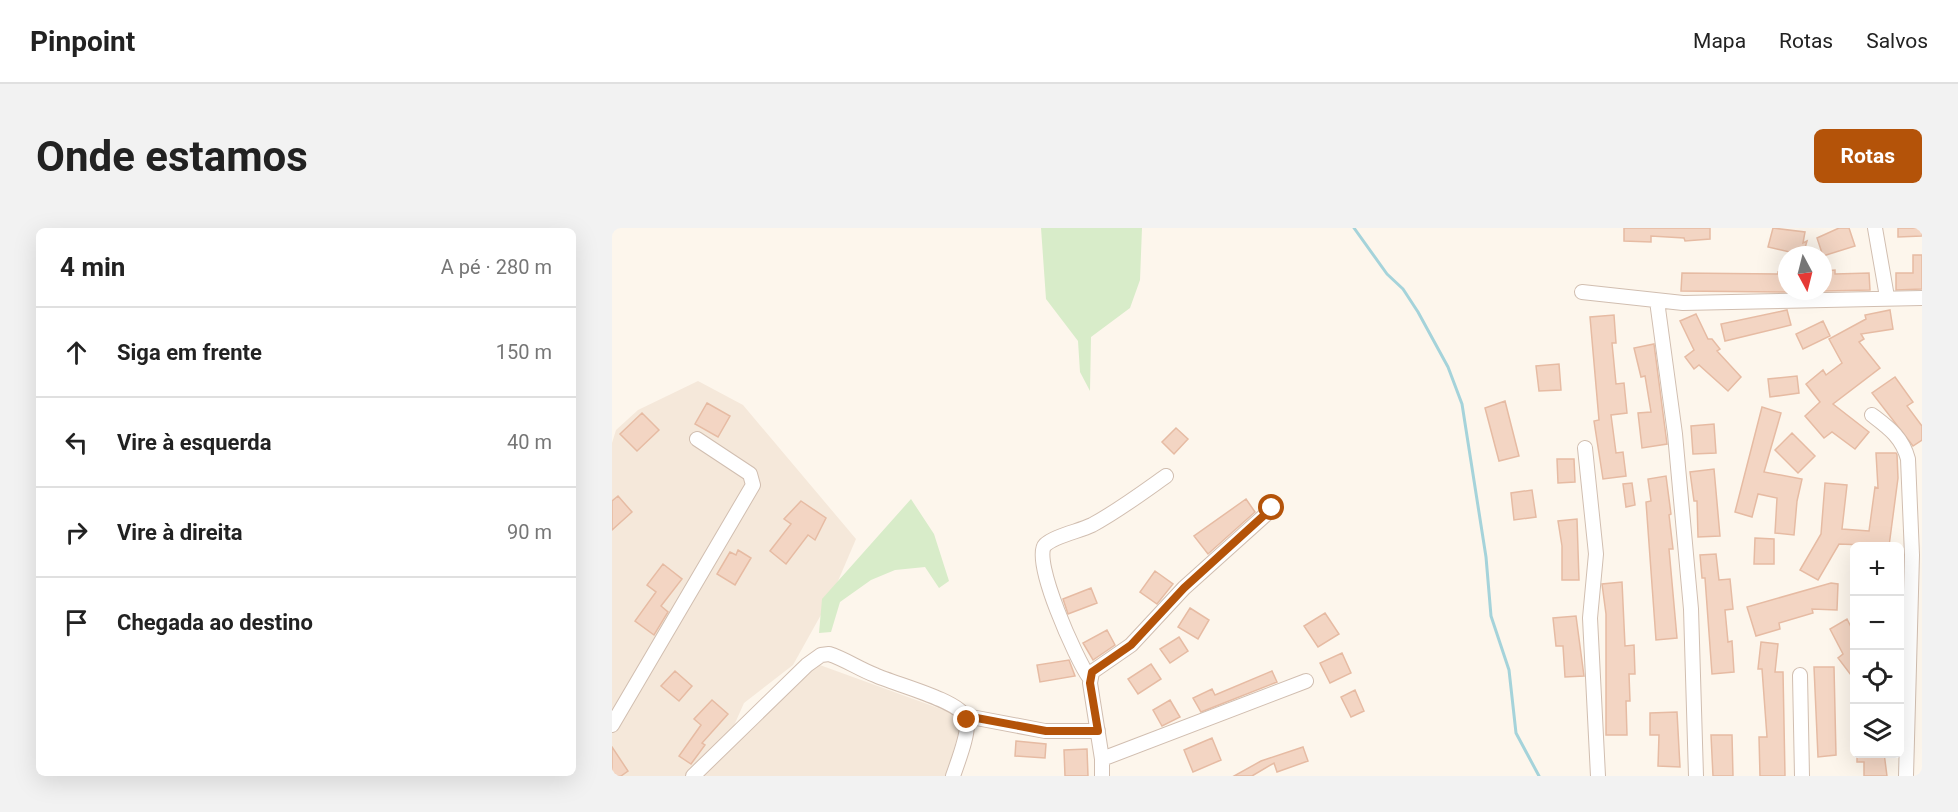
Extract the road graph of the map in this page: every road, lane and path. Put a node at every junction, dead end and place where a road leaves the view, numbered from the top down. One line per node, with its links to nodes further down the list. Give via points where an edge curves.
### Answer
1 (1875, 228): 3 (street)
2 (1582, 292): 5 (street)
3 (1887, 297): 4 (street); 5 (street, via 1715,303)
4 (1922, 298)
5 (1657, 301): 22 (street, via 1675,434 1691,609)
6 (1872, 414): 24 (street, via 1895,432 1908,459 1912,555)
7 (697, 439): 15 (street, via 750,474 753,485)
8 (1585, 448): 21 (street, via 1596,554 1590,618)
9 (1166, 476): 12 (street, via 1092,525 1046,544 1041,552 1043,570 1077,659)
10 (1272, 508): 12 (street, via 1184,588 1131,645)
11 (1800, 675): 23 (street)
12 (1089, 677): 16 (street)
13 (1306, 681): 17 (street)
14 (966, 716): 16 (street, via 1046,731); 18 (street, via 942,700 886,680 839,657 821,655); 19 (street, via 967,728)
15 (612, 725)
16 (1098, 731): 17 (street)
17 (1102, 759): 20 (street)
18 (693, 776)
19 (953, 776)
20 (1102, 776)
21 (1598, 776)
22 (1696, 776)
23 (1802, 776)
24 (1906, 776)

